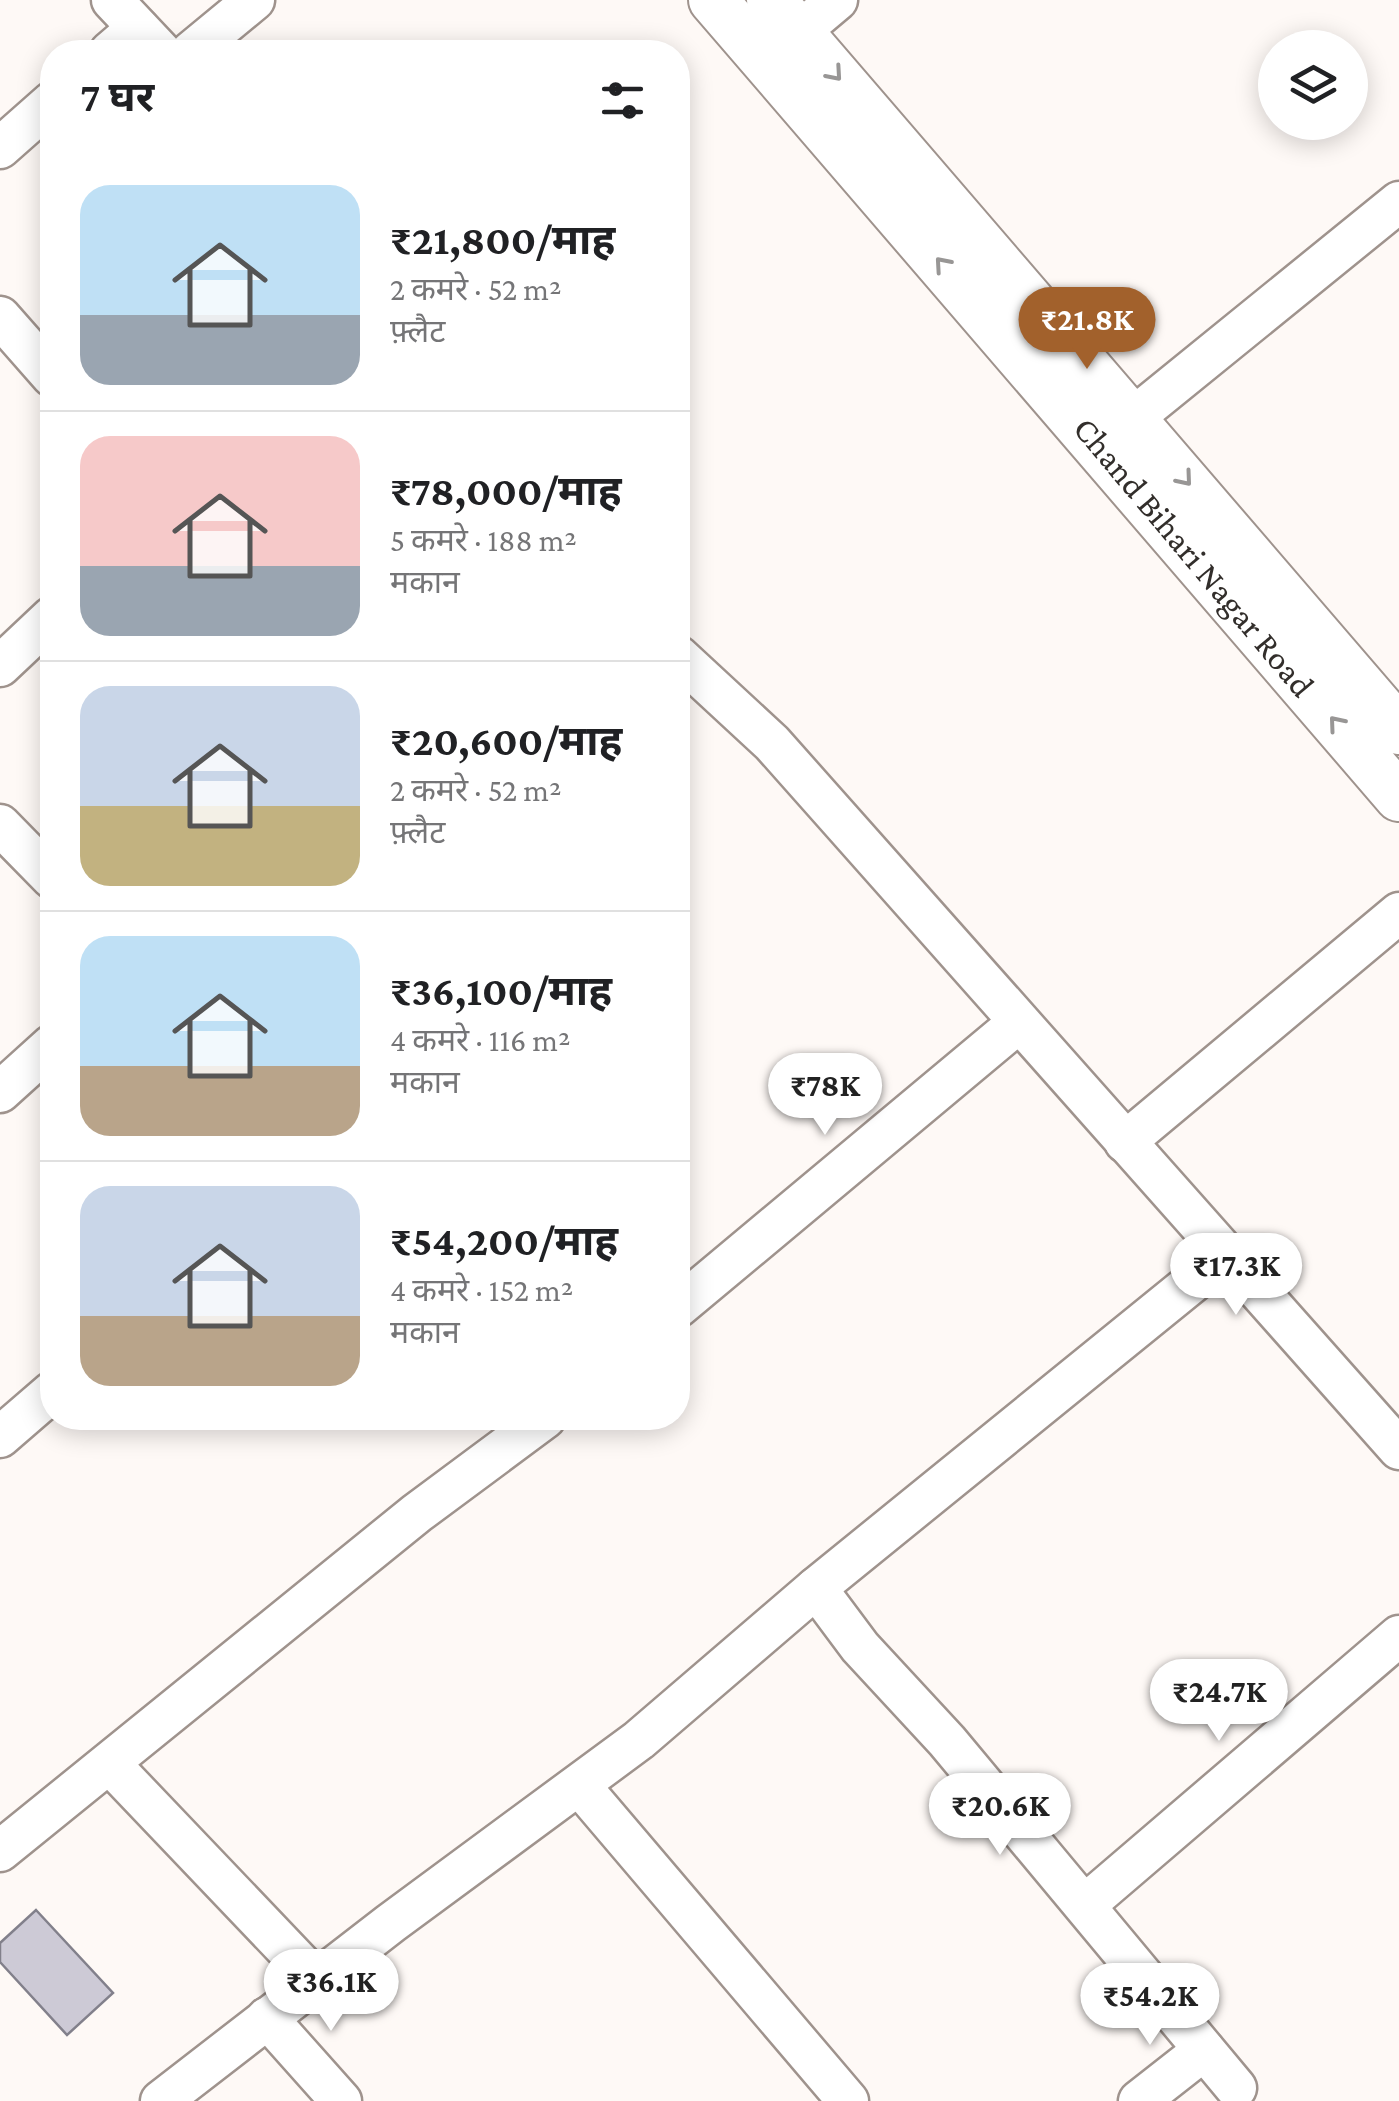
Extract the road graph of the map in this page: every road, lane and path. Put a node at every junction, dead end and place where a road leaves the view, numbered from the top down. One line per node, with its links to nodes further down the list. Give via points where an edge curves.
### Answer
1 (254, 0): 5 (street)
2 (713, 0): 16 (street, Chand Bihari Nagar Road, one-way to 2)
3 (838, 0): 4 (street)
4 (785, 16): 11 (street, Chand Bihari Nagar Road, one-way to 11)
5 (206, 40)
6 (40, 113): 7 (street)
7 (0, 148)
8 (1399, 202): 11 (street)
9 (0, 317): 10 (street)
10 (40, 362)
11 (1134, 418): 15 (street, Chand Bihari Nagar Road, one-way to 15)
12 (40, 628): 13 (street)
13 (0, 666)
14 (690, 673): 20 (street, via 772,743)
15 (1395, 719)
16 (1399, 797)
17 (0, 824): 18 (street)
18 (40, 866)
19 (1399, 913): 23 (street)
20 (1018, 1023): 23 (street); 25 (street)
21 (40, 1056): 22 (street)
22 (0, 1092)
23 (1125, 1142): 24 (street)
24 (1226, 1255): 29 (street); 30 (street)
25 (690, 1297)
26 (40, 1402): 28 (street)
27 (522, 1430): 32 (street)
28 (0, 1437)
29 (1399, 1449)
30 (816, 1588): 33 (street); 35 (street, via 860,1648)
31 (1399, 1636): 35 (street)
32 (112, 1765): 34 (street); 36 (street)
33 (580, 1786): 36 (street); 42 (street)
34 (2, 1846)
35 (1085, 1905): 38 (street)
36 (316, 1980): 37 (street)
37 (267, 2018): 40 (street); 41 (street)
38 (1204, 2050): 39 (street); 43 (street)
39 (1236, 2088)
40 (161, 2101)
41 (340, 2101)
42 (848, 2101)
43 (1140, 2101)

